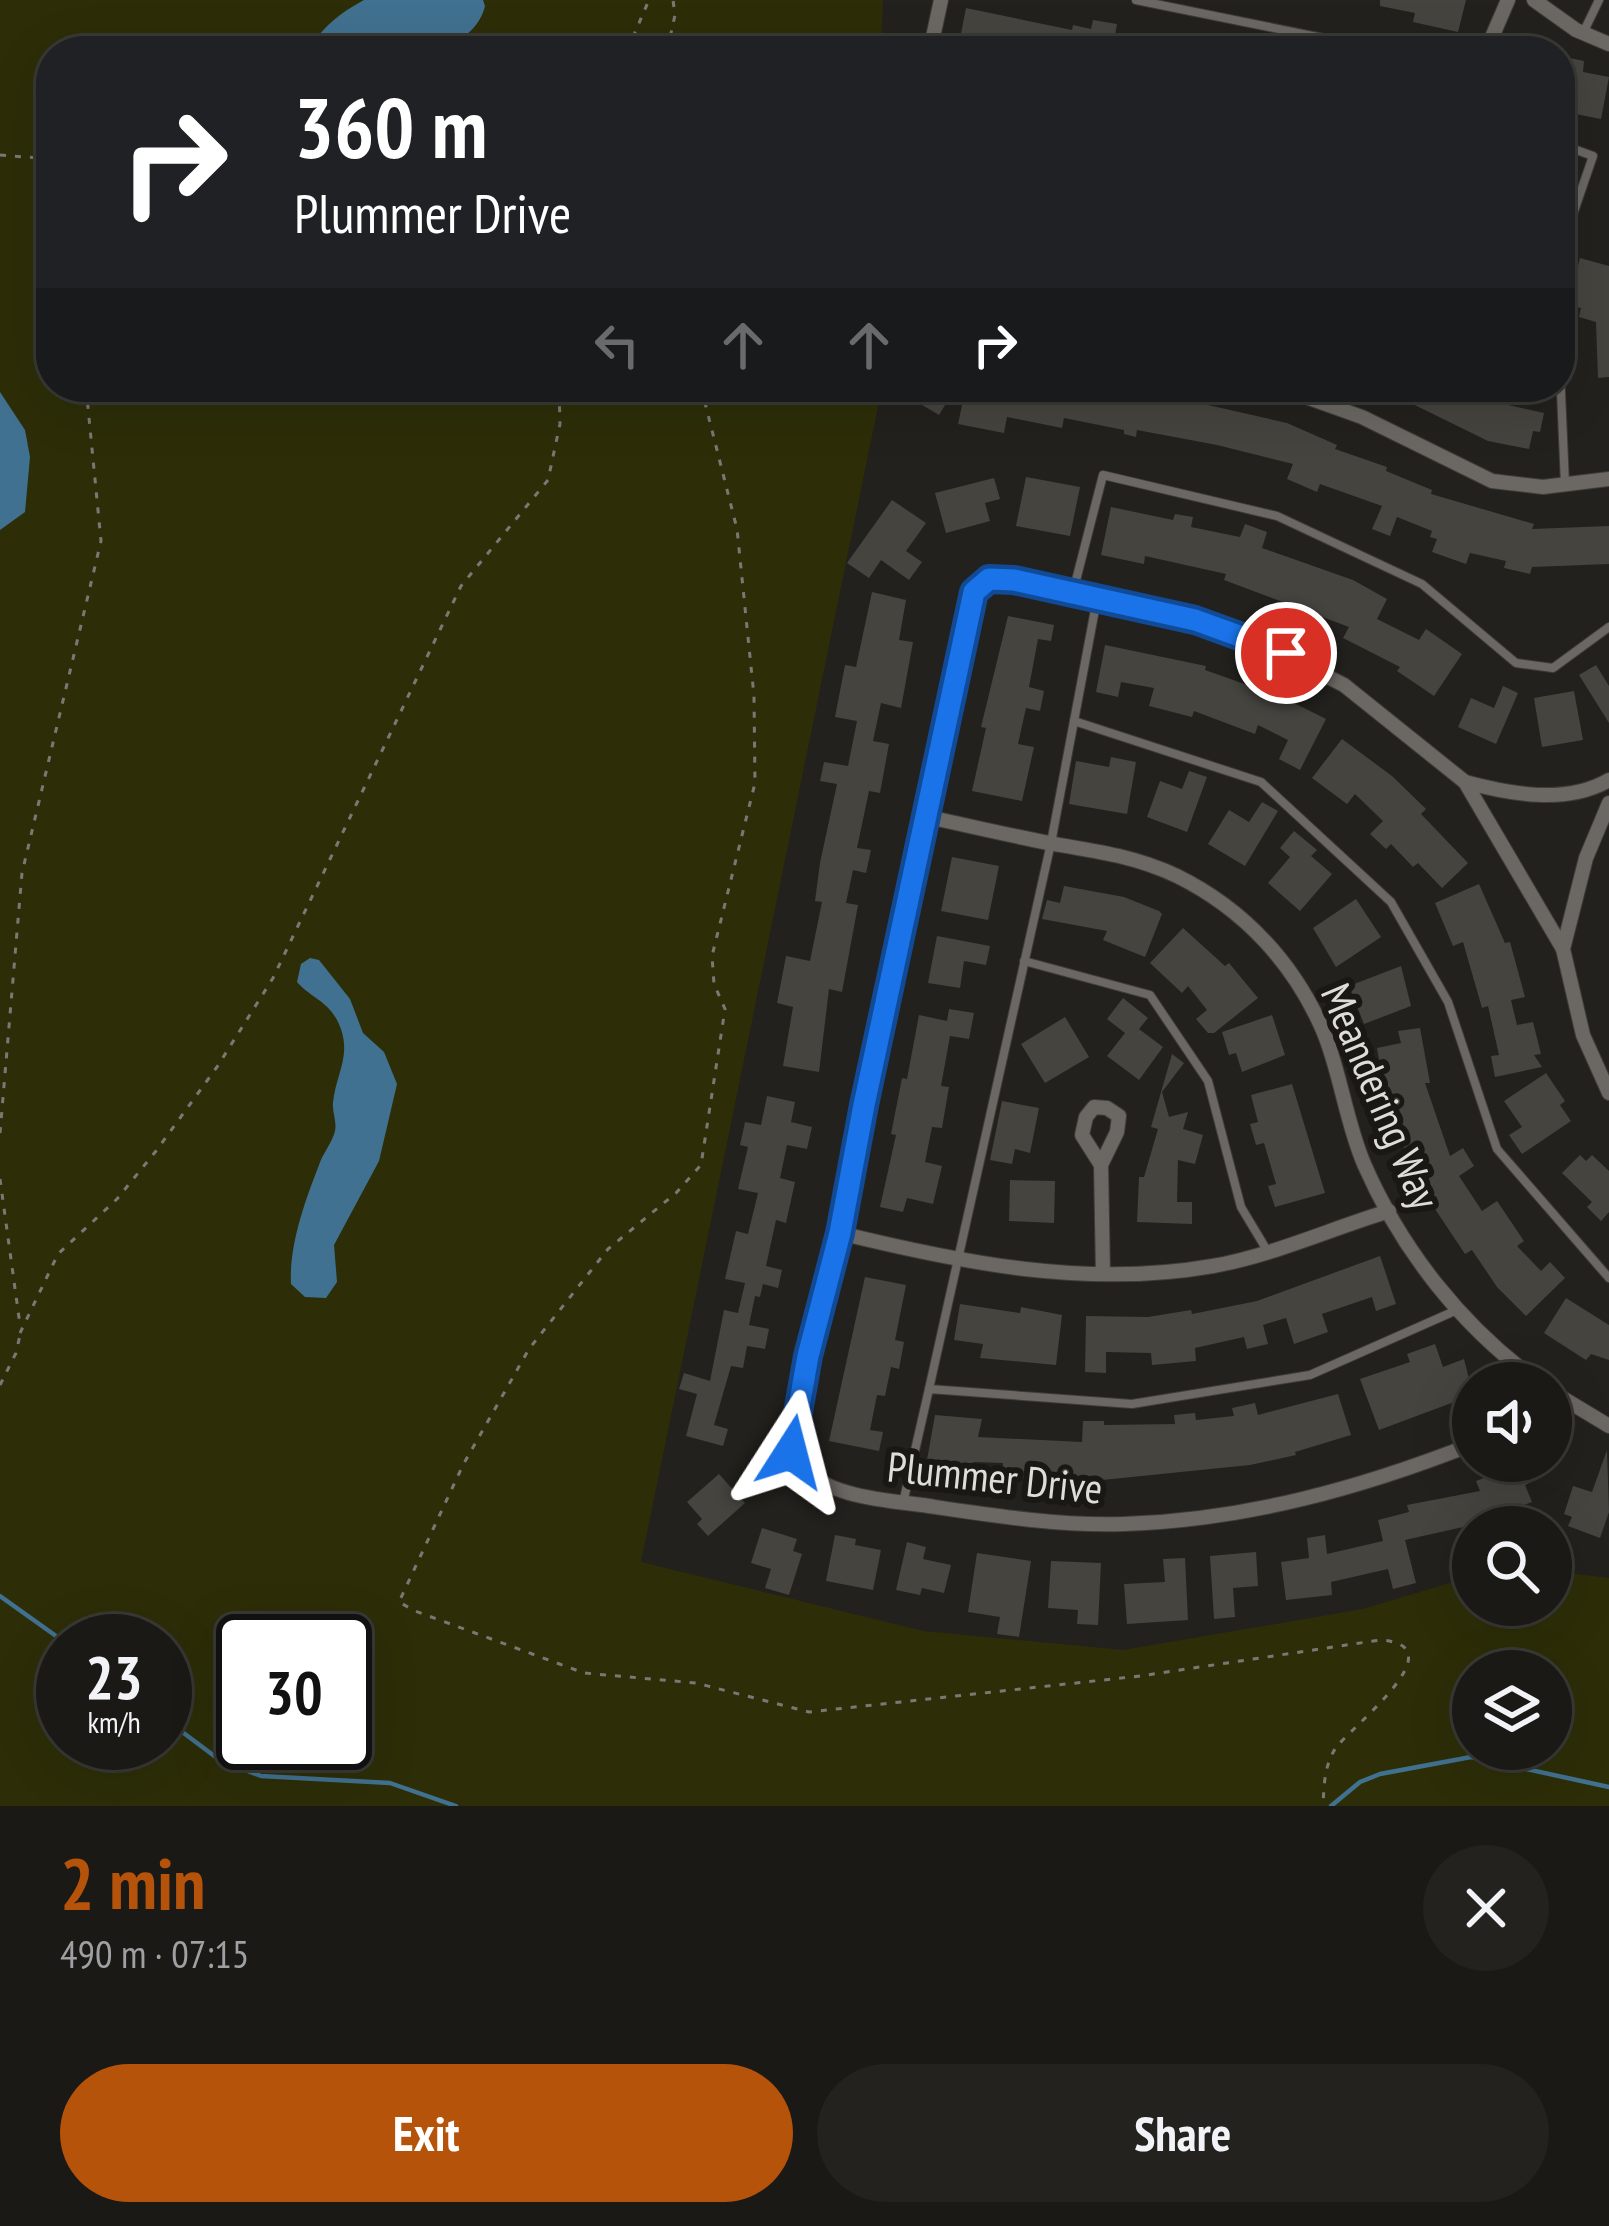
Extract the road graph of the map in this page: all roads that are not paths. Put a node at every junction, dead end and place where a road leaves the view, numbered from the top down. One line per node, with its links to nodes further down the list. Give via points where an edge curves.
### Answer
1 (941, 0): 7 (street)
2 (1136, 0): 8 (lane)
3 (1508, 0): 9 (street)
4 (1534, 0): 6 (street)
5 (1599, 0): 6 (lane)
6 (1583, 33): 10 (street)
7 (933, 36)
8 (1314, 36)
9 (1492, 36)
10 (1609, 44)
11 (1575, 149): 12 (lane, via 1593,155)
12 (1575, 208)
13 (1320, 402): 16 (street, via 1492,481)
14 (1561, 402): 16 (lane)
15 (1609, 479): 16 (street)
16 (1565, 485)
17 (1073, 593): 18 (street, Plummer Drive); 19 (lane, via 1103,476 1277,516 1423,584 1516,663 1553,668); 24 (street, Plummer Drive, via 1014,580 979,584)
18 (1096, 598): 20 (lane); 22 (street, Plummer Drive, via 1195,620 1286,653 1343,685)
19 (1609, 627)
20 (1074, 721): 25 (lane); 35 (lane, via 1261,782 1391,902 1448,1002 1497,1149)
21 (1609, 780): 22 (street, Plummer Drive, via 1527,795)
22 (1465, 782): 26 (street, Plummer Drive)
23 (1609, 803): 26 (street)
24 (928, 817): 25 (street, Meandering Way); 31 (street, Plummer Drive)
25 (1051, 843): 27 (lane); 30 (street, Meandering Way, via 1132,858 1177,876 1259,933 1298,983 1324,1035 1364,1164)
26 (1563, 949): 28 (street, via 1583,1035)
27 (1024, 961): 32 (lane, via 1150,995 1208,1081 1241,1208); 33 (lane)
28 (1609, 1094)
29 (1101, 1165): 34 (street)
30 (1389, 1211): 32 (street); 36 (street, Meandering Way)
31 (840, 1233): 33 (street); 42 (street, Plummer Drive, via 791,1452 815,1480)
32 (1268, 1252): 34 (street, via 1182,1270)
33 (955, 1260): 34 (street); 38 (lane)
34 (1103, 1274)
35 (1609, 1278)
36 (1457, 1310): 37 (street, Meandering Way); 38 (lane, via 1310,1375 1154,1400)
37 (1514, 1362)
38 (928, 1389): 42 (lane)
39 (1572, 1406): 40 (street)
40 (1609, 1426)
41 (1452, 1452): 42 (street, Plummer Drive, via 1352,1488 1198,1519 1031,1520)
42 (903, 1503)

